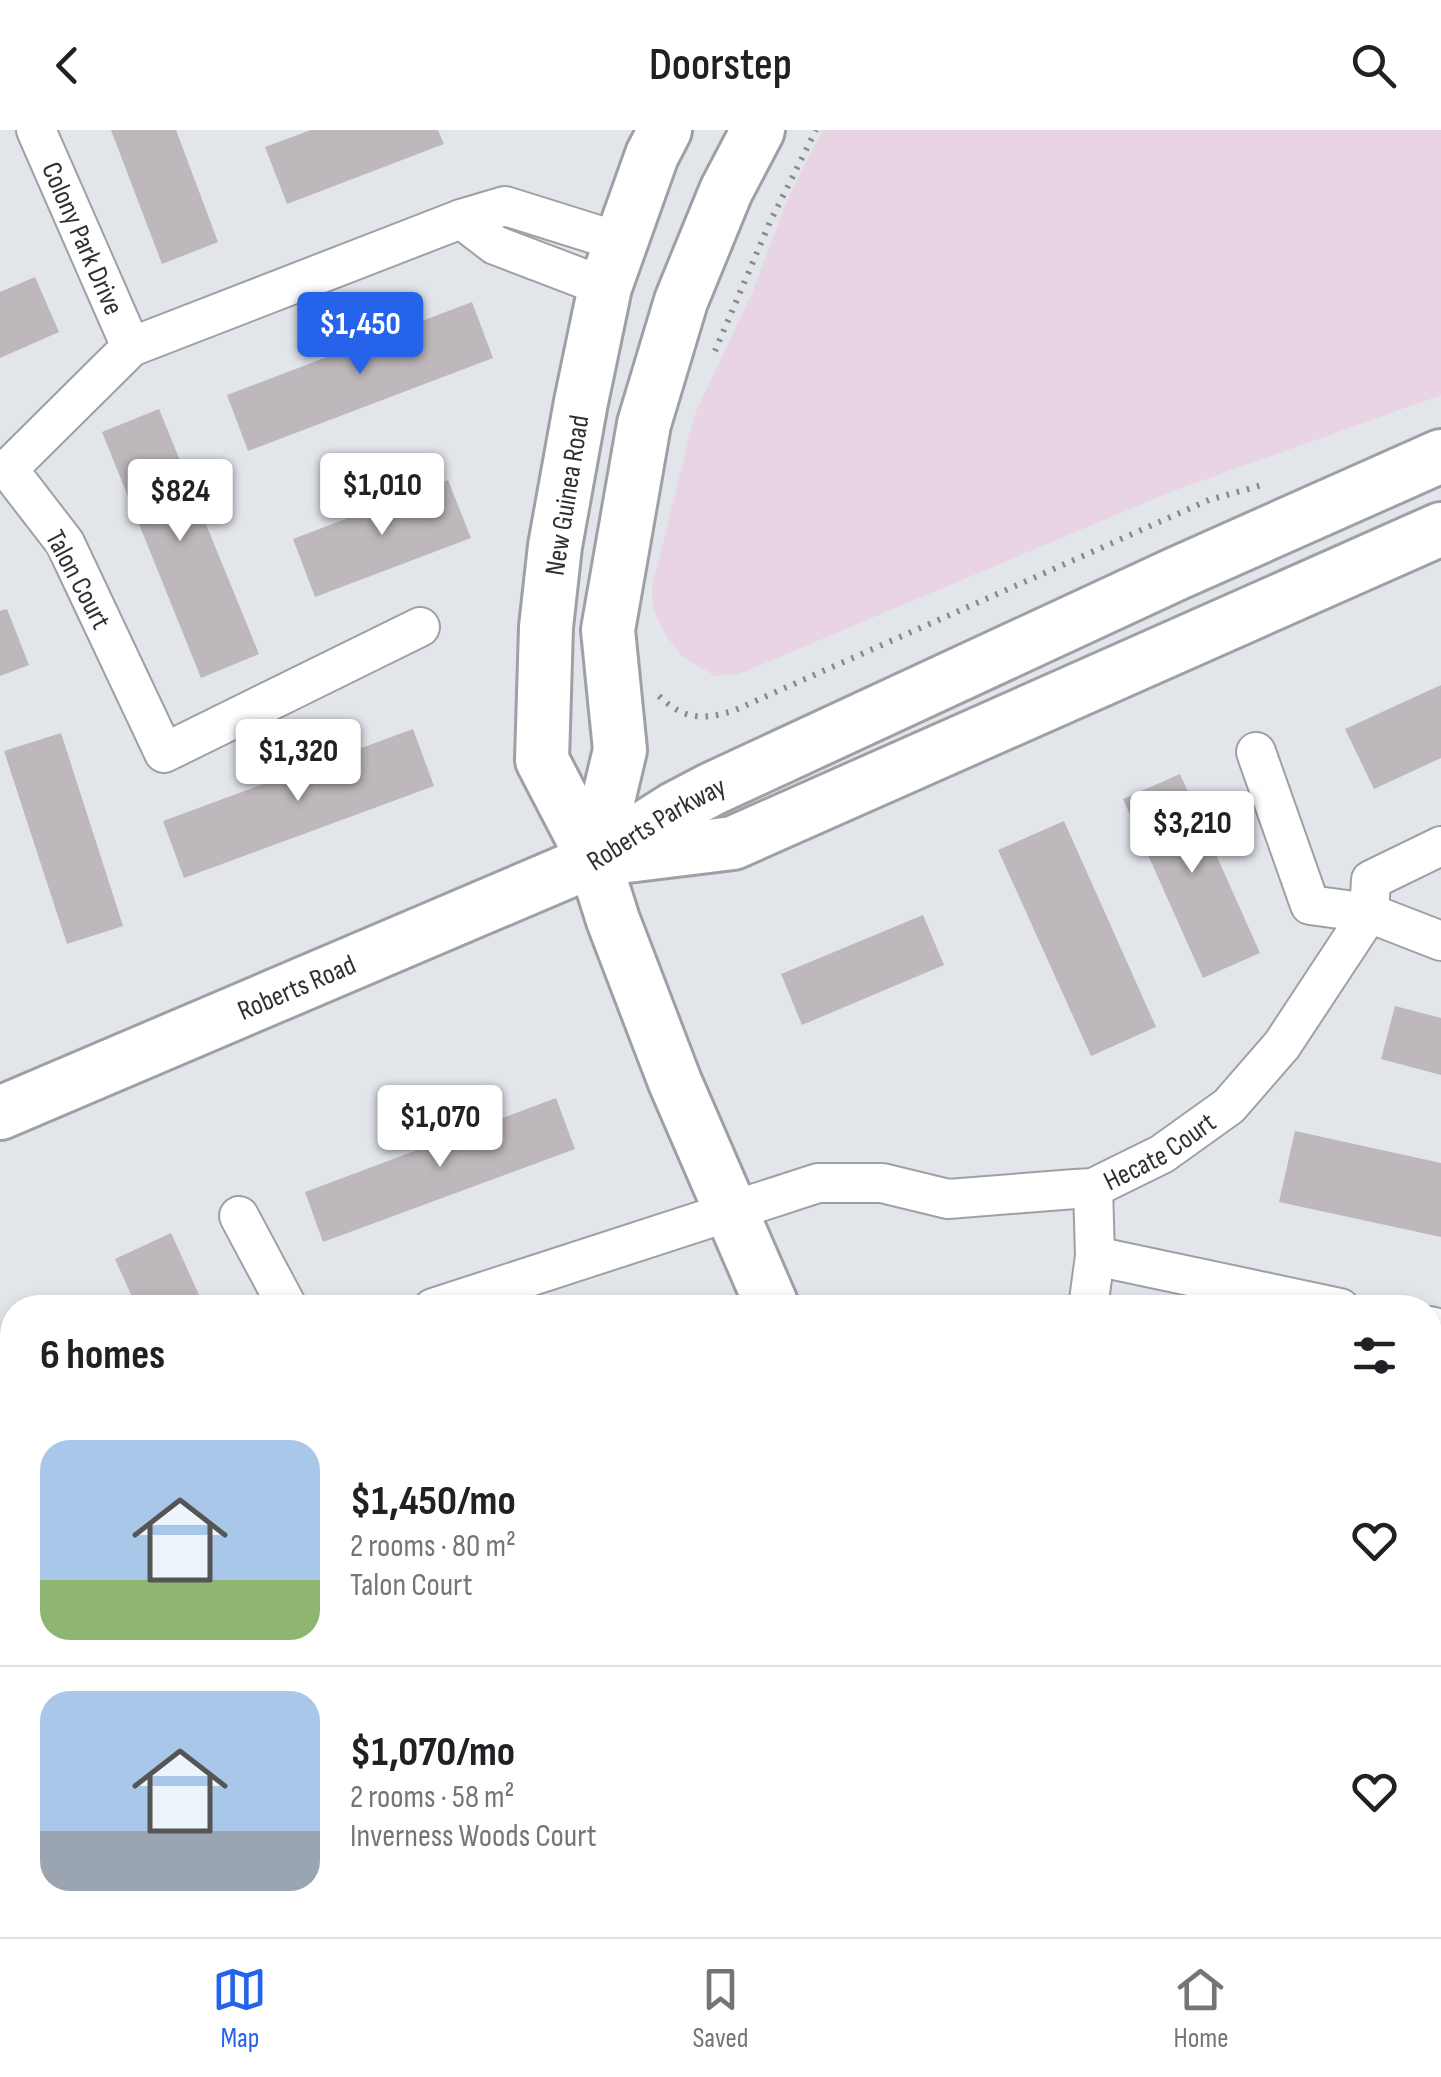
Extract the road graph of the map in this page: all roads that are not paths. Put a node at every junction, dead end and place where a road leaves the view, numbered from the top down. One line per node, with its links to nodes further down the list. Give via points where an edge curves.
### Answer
1 (36, 130): 5 (street, Colony Park Drive)
2 (665, 130): 4 (main road, New Guinea Road)
3 (758, 130): 12 (main road, New Guinea Road, via 680,301 644,424 608,630 620,750)
4 (612, 265): 5 (street, Talon Court, via 505,206); 12 (main road, New Guinea Road, via 556,546 542,708 542,760)
5 (131, 347): 7 (street, Talon Court)
6 (1441, 456): 12 (main road, Roberts Parkway, via 712,788)
7 (4, 474): 9 (street, Talon Court, via 65,542 164,753)
8 (1441, 529): 12 (main road, Roberts Parkway, via 733,843)
9 (420, 628)
10 (1256, 752): 13 (street, via 1310,905)
11 (1441, 846): 13 (street, Hecate Court, via 1371,880)
12 (594, 860): 15 (main road, Roberts Road); 17 (main road, New Guinea Road, via 674,1082)
13 (1369, 913): 14 (street); 16 (street, Hecate Court, via 1282,1045 1229,1106 1162,1154)
14 (1441, 941)
15 (0, 1112)
16 (1093, 1188): 17 (street, Hecate Court, via 948,1199 882,1183 818,1183); 19 (street)
17 (731, 1212): 21 (street, Hecate Court); 22 (main road, New Guinea Road)
18 (239, 1216): 20 (street)
19 (1095, 1256): 23 (street); 24 (street)
20 (281, 1295)
21 (474, 1295)
22 (766, 1295)
23 (1090, 1295)
24 (1279, 1295)

